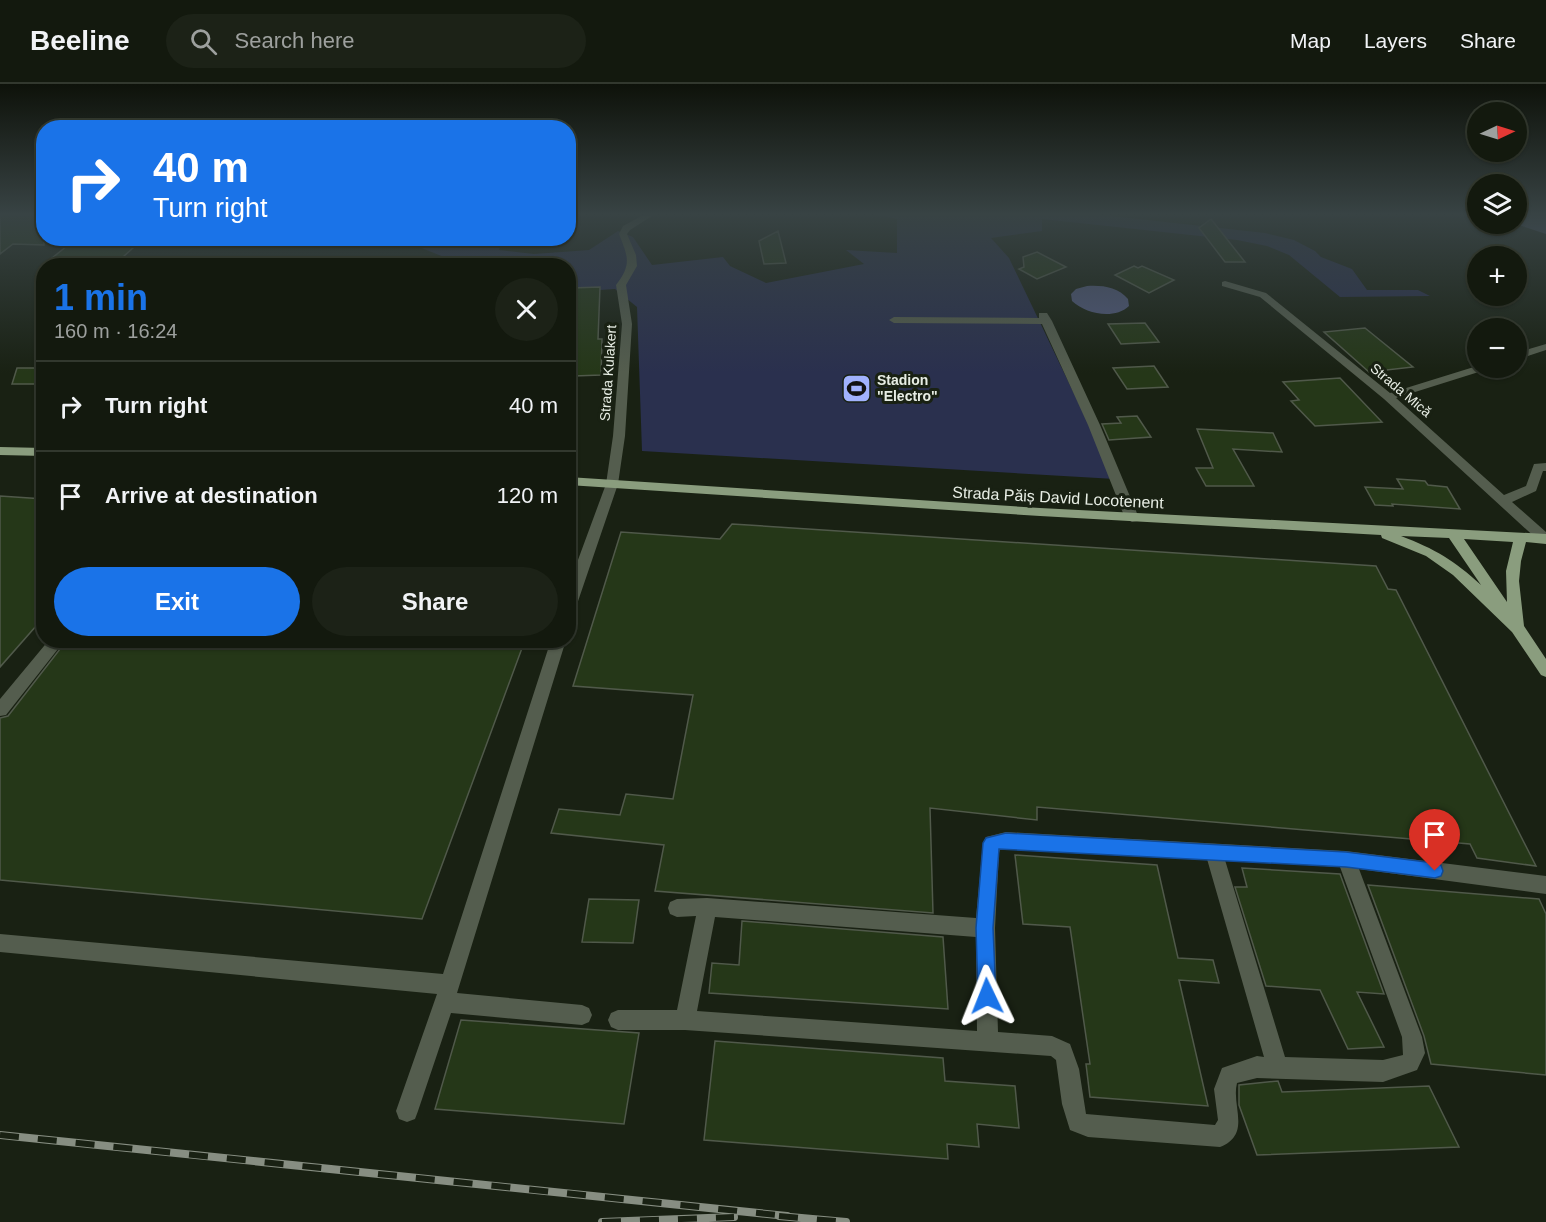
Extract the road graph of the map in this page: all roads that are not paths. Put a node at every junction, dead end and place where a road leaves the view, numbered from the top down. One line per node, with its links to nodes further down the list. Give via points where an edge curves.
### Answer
1 (632, 267): 12 (street, Strada Kulakert, via 621,285 627,324)
2 (1225, 284): 7 (street, Strada Mică, via 1263,295)
3 (894, 320): 14 (street, via 1045,318)
4 (1546, 347): 5 (street)
5 (1527, 353)
6 (1467, 372): 7 (street)
7 (1388, 397): 13 (street, Strada Mică)
8 (0, 451): 9 (main road)
9 (36, 452)
10 (1546, 466): 13 (street, via 1538,467 1532,488)
11 (576, 482): 12 (main road, Strada Păiș David Locotenent)
12 (612, 484): 14 (main road, Strada Păiș David Locotenent); 19 (street)
13 (1502, 501): 18 (street, Strada Mică)
14 (1131, 518): 15 (main road, Strada Păiș David Locotenent)
15 (1376, 531): 16 (main road, Strada Păiș David Locotenent); 20 (main road, via 1431,554 1449,566)
16 (1454, 535): 17 (main road, Strada Păiș David Locotenent); 20 (main road)
17 (1521, 539): 18 (main road, Strada Păiș David Locotenent); 20 (main road, via 1512,560 1511,580)
18 (1546, 539)
19 (576, 585)
20 (1519, 630): 23 (main road)
21 (51, 648): 24 (street)
22 (556, 648): 32 (street)
23 (1546, 671)
24 (0, 710)
25 (1214, 854): 26 (street); 30 (street, via 1006,840 992,843); 37 (street)
26 (1346, 859): 27 (street); 37 (street, via 1415,1053 1410,1063 1383,1071)
27 (1546, 885)
28 (707, 907): 29 (street); 30 (street); 35 (street)
29 (677, 908)
30 (985, 928): 36 (street)
31 (0, 943): 32 (street)
32 (447, 993): 33 (street); 38 (street)
33 (582, 1015)
34 (618, 1020): 35 (street)
35 (685, 1020): 36 (street)
36 (988, 1042): 37 (street, via 1052,1046 1063,1051 1069,1063 1074,1112 1078,1122 1088,1126 1220,1136 1229,1122 1225,1089 1229,1075 1257,1067)
37 (1277, 1067)
38 (407, 1111)

